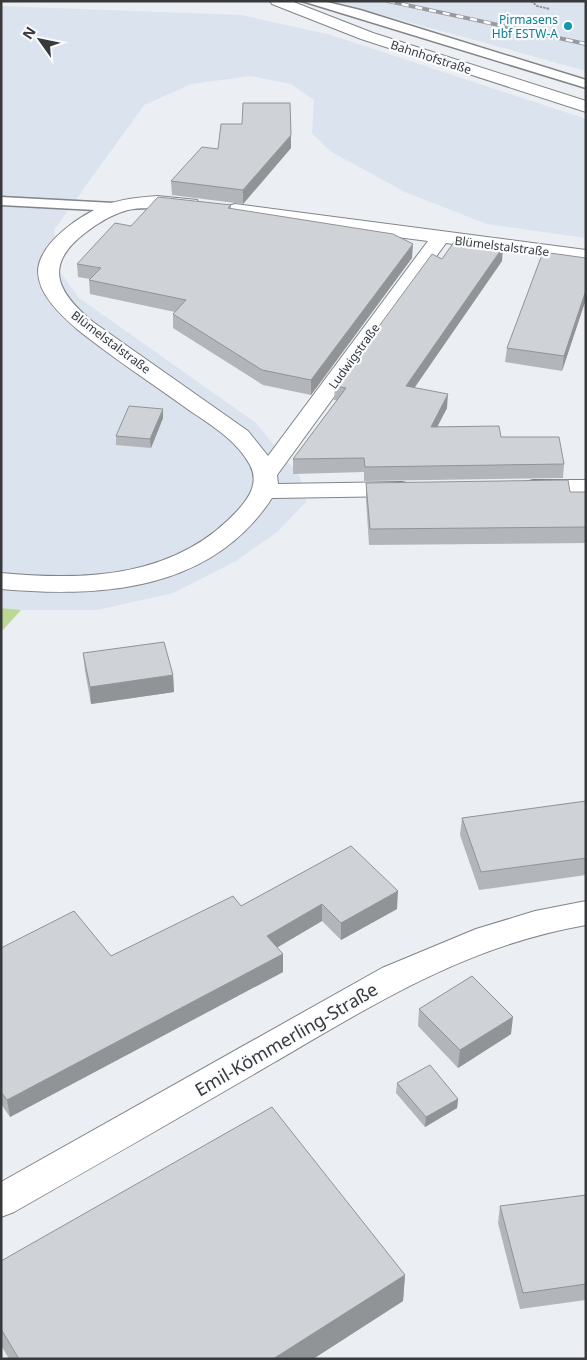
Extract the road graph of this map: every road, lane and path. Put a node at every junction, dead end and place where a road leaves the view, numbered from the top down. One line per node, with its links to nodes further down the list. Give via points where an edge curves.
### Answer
1 (278, 1): 6 (street, Bahnhofstraße, via 367,36)
2 (308, 1): 5 (lane)
3 (531, 1): 4 (path)
4 (550, 9)
5 (586, 84)
6 (586, 107)
7 (1, 201): 8 (lane)
8 (114, 207): 9 (street, Blümelstalstraße, via 167,202); 11 (street, Blümelstalstraße, via 64,240 51,258 49,276 54,293 71,313 97,334 240,436 256,454)
9 (440, 238): 10 (street, Blümelstalstraße); 11 (street, Ludwigstraße)
10 (586, 256)
11 (266, 482): 13 (street); 15 (street, via 253,508 232,531 202,553 166,571 87,586 42,586)
12 (586, 486): 14 (street)
13 (426, 488)
14 (506, 488)
15 (1, 581)
16 (586, 913): 17 (street, Emil-Kömmerling-Straße, via 504,930 394,977)
17 (1, 1202)

